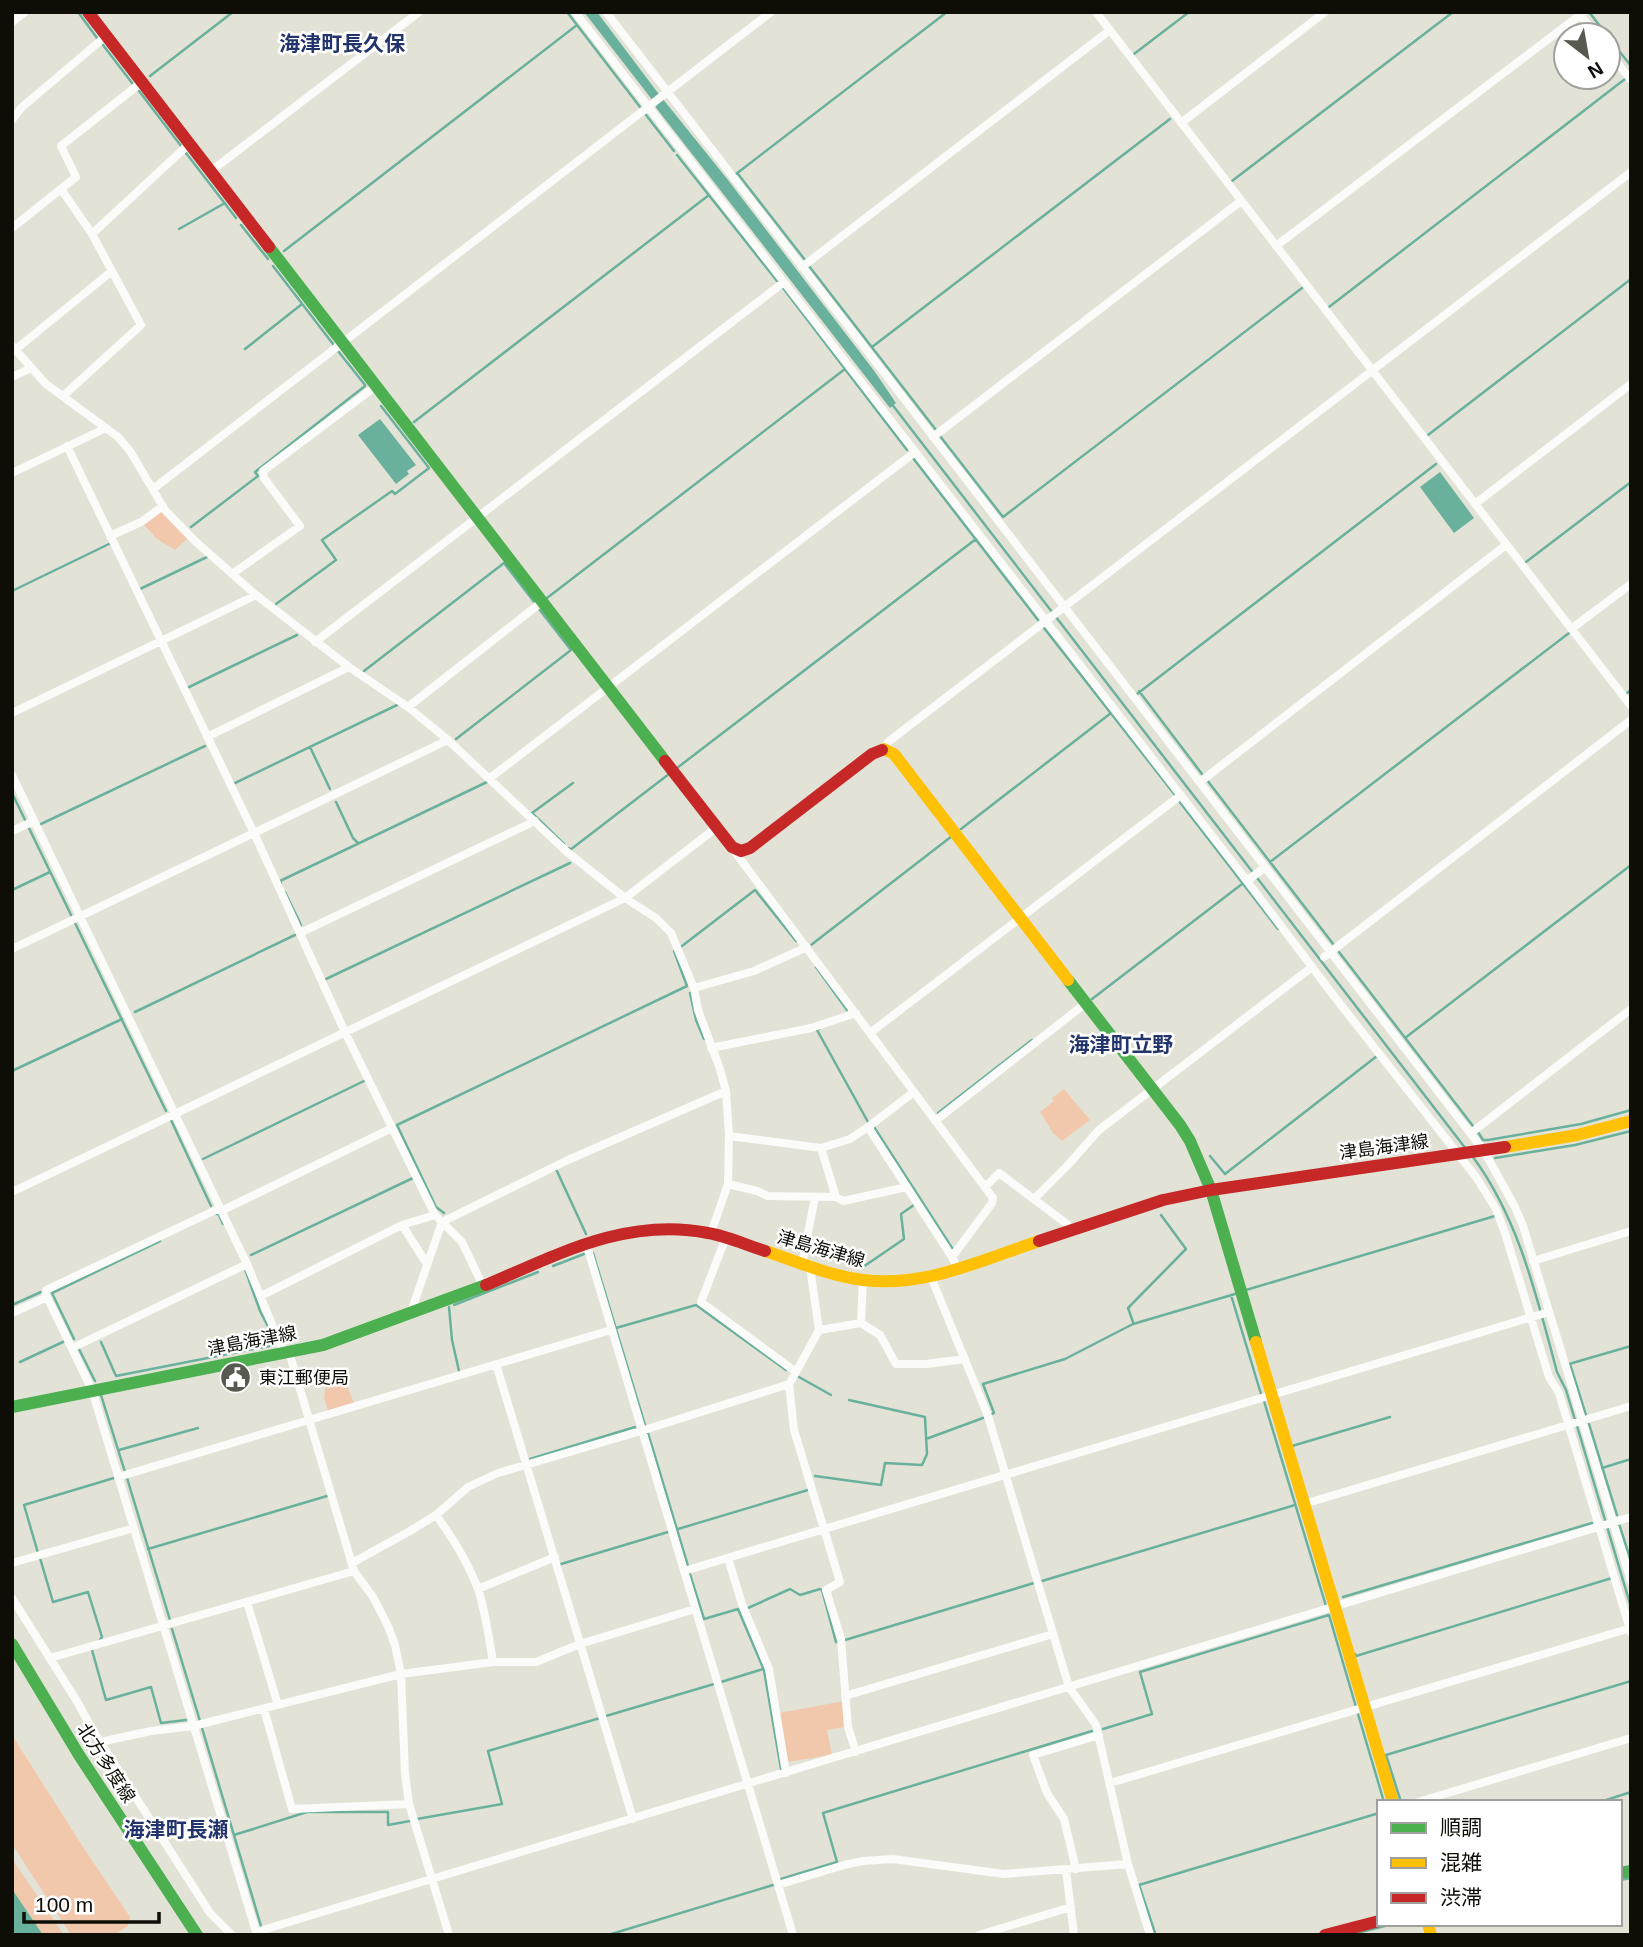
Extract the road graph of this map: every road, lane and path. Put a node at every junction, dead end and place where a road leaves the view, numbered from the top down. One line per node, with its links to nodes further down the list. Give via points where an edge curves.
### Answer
1 (25, 12): 10 (street)
2 (88, 12): 12 (street)
3 (419, 12): 19 (street)
4 (575, 12): 15 (street)
5 (606, 12): 14 (street)
6 (771, 12): 14 (street)
7 (1096, 12): 11 (street)
8 (1325, 12): 17 (street)
9 (1581, 13): 25 (street)
10 (12, 22)
11 (1110, 30): 17 (street); 26 (street)
12 (106, 36): 13 (street); 16 (street)
13 (142, 82): 18 (street); 21 (street, via 61,146 76,177)
14 (666, 94): 15 (street); 26 (street)
15 (650, 107): 28 (street); 29 (street)
16 (12, 120)
17 (1181, 122): 22 (street)
18 (189, 144): 19 (street); 24 (street)
19 (211, 172): 29 (street)
20 (1631, 172): 32 (street)
21 (61, 189): 23 (street); 24 (street)
22 (1241, 201): 25 (street); 38 (street)
23 (12, 228)
24 (92, 234): 27 (street)
25 (1276, 246): 32 (street)
26 (802, 267): 38 (street)
27 (112, 271): 30 (street); 36 (street, via 141,325)
28 (784, 282): 40 (street); 45 (street)
29 (342, 343): 35 (street); 42 (street)
30 (14, 348): 31 (street)
31 (31, 368): 33 (street); 36 (street)
32 (1372, 370): 43 (street); 52 (street)
33 (12, 377)
34 (1631, 384): 43 (street)
35 (376, 386): 45 (street); 48 (street, via 263,471 300,526)
36 (63, 396): 37 (street)
37 (106, 428): 39 (street); 42 (street, via 131,451)
38 (933, 437): 52 (street)
39 (67, 446): 41 (street); 46 (street)
40 (915, 452): 53 (street); 58 (street)
41 (12, 472)
42 (153, 489): 44 (street)
43 (1475, 504): 47 (street)
44 (163, 506): 46 (street); 48 (street)
45 (478, 517): 51 (street); 56 (street)
46 (110, 537): 55 (street)
47 (1506, 545): 54 (street); 68 (street)
48 (232, 574): 50 (street)
49 (1631, 584): 54 (street)
50 (256, 595): 55 (street); 56 (street)
51 (543, 601): 58 (street); 60 (street)
52 (1063, 609): 53 (street); 68 (street)
53 (1047, 621): 65 (street, via 888,742); 69 (street)
54 (1572, 629): 59 (street)
55 (160, 642): 61 (street); 63 (street)
56 (315, 642): 57 (street)
57 (349, 667): 60 (street); 63 (street)
58 (609, 687): 67 (street); 72 (street)
59 (1631, 706)
60 (408, 707): 64 (street)
61 (12, 713)
62 (1631, 720): 84 (street)
63 (206, 737): 74 (street)
64 (448, 740): 67 (street); 74 (street)
65 (884, 750): 75 (street, via 872,754 750,848 737,851); 80 (street, via 900,761)
66 (12, 775): 71 (street)
67 (490, 778): 70 (street)
68 (1200, 782): 76 (street)
69 (1181, 795): 77 (street); 80 (street)
70 (535, 821): 78 (street); 81 (street)
71 (30, 823): 73 (street); 79 (street)
72 (716, 828): 75 (street); 78 (street)
73 (12, 831)
74 (254, 833): 79 (street); 81 (street)
75 (732, 847): 82 (street)
76 (1263, 869): 77 (street); 84 (street)
77 (1248, 880): 85 (street)
78 (625, 898): 86 (street, via 671,933); 90 (street)
79 (81, 917): 83 (street); 96 (street)
80 (1021, 918): 87 (street); 91 (street)
81 (300, 933): 90 (street)
82 (807, 947): 86 (street, via 754,971); 89 (street)
83 (12, 949)
84 (1328, 955): 101 (street)
85 (1312, 967): 93 (street); 105 (street)
86 (694, 988): 92 (street)
87 (1086, 1003): 93 (street); 97 (street)
88 (1631, 1009): 101 (street)
89 (856, 1013): 91 (street); 92 (street, via 811,1028)
90 (345, 1032): 96 (street); 100 (street)
91 (870, 1033): 95 (street)
92 (711, 1048): 94 (street)
93 (1153, 1089): 109 (street, via 1190,1141); 113 (street, via 1099,1130)
94 (726, 1091): 102 (street); 115 (street)
95 (914, 1092): 97 (street); 99 (street)
96 (175, 1115): 110 (street); 114 (street)
97 (935, 1121): 108 (street)
98 (1631, 1121): 104 (street, 津島海津線)
99 (868, 1127): 103 (street, via 850,1139); 107 (street)
100 (393, 1128): 114 (street); 115 (street)
101 (1471, 1133): 104 (street)
102 (729, 1136): 103 (street); 106 (street)
103 (821, 1148): 112 (street)
104 (1484, 1151): 105 (street, 津島海津線); 122 (street, via 1515,1207)
105 (1461, 1154): 109 (street, 津島海津線); 135 (street, via 1496,1209)
106 (728, 1184): 111 (street, via 768,1196); 119 (street)
107 (907, 1187): 112 (street, via 843,1201); 123 (street)
108 (985, 1187): 113 (street, via 999,1173); 123 (street, via 992,1203)
109 (1211, 1190): 117 (street, 津島海津線); 146 (street)
110 (12, 1192)
111 (815, 1197): 112 (street); 126 (street)
112 (836, 1197)
113 (1034, 1199): 117 (street)
114 (220, 1209): 124 (street); 131 (street, via 46,1290)
115 (438, 1218): 116 (street); 125 (street); 129 (street, via 461,1242)
116 (402, 1225): 125 (street); 130 (street)
117 (1070, 1230): 123 (street, 津島海津線)
118 (1631, 1231): 122 (street)
119 (711, 1233): 120 (street, 津島海津線); 121 (street, 津島海津線, via 662,1228)
120 (726, 1237): 126 (street, 津島海津線); 143 (street, via 701,1302)
121 (586, 1243): 129 (street, 津島海津線); 137 (street)
122 (1533, 1261): 133 (street)
123 (955, 1263): 127 (street, 津島海津線)
124 (247, 1264): 130 (street); 139 (street)
125 (427, 1264): 132 (street)
126 (806, 1265): 128 (street, 津島海津線); 138 (street)
127 (931, 1277): 128 (street, 津島海津線); 141 (street)
128 (863, 1280): 136 (street)
129 (483, 1286): 132 (street, 津島海津線)
130 (261, 1296): 140 (street)
131 (45, 1298): 134 (street); 139 (street)
132 (411, 1312): 140 (street, 津島海津線, via 323,1345)
133 (1547, 1312): 135 (street); 150 (street)
134 (12, 1313)
135 (1532, 1317): 146 (street); 151 (street, via 1549,1377)
136 (861, 1322): 138 (street); 141 (street, via 880,1335 896,1364)
137 (611, 1330): 142 (street); 152 (street)
138 (819, 1330): 143 (street)
139 (72, 1348): 145 (street)
140 (286, 1352): 145 (street, 津島海津線); 149 (street)
141 (965, 1359): 154 (street)
142 (496, 1364): 149 (street); 153 (street)
143 (796, 1372): 144 (street)
144 (789, 1384): 152 (street); 162 (street, via 794,1430)
145 (92, 1390): 147 (street, 津島海津線); 155 (street)
146 (1272, 1395): 154 (street); 156 (street)
147 (12, 1406)
148 (1631, 1406): 150 (street)
149 (309, 1420): 155 (street); 166 (street)
150 (1581, 1421): 151 (street); 159 (street)
151 (1569, 1424): 156 (street); 160 (street)
152 (642, 1431): 153 (street); 167 (street)
153 (527, 1465): 157 (street, via 468,1487); 163 (street)
154 (1006, 1474): 162 (street); 176 (street)
155 (118, 1478): 161 (street)
156 (1304, 1504): 172 (street)
157 (436, 1515): 166 (street); 169 (street)
158 (1631, 1517): 159 (street)
159 (1612, 1523): 160 (street); 168 (street)
160 (1600, 1527): 172 (street); 175 (street)
161 (134, 1528): 165 (street); 174 (street)
162 (825, 1529): 164 (street); 183 (street, via 840,1582 826,1590 841,1639)
163 (555, 1557): 169 (street); 178 (street)
164 (728, 1558): 167 (street); 192 (street, via 769,1669)
165 (12, 1563)
166 (353, 1567): 171 (street); 181 (street, via 388,1626)
167 (684, 1572): 173 (street)
168 (1631, 1581)
169 (478, 1589): 180 (street)
170 (12, 1598): 179 (street)
171 (247, 1602): 174 (street); 184 (street)
172 (1335, 1607): 182 (street); 185 (street)
173 (695, 1609): 178 (street); 194 (street)
174 (164, 1626): 179 (street); 187 (street)
175 (1630, 1630): 185 (street)
176 (1054, 1634): 182 (street); 183 (street)
177 (12, 1644): 206 (street, 北方多度線)
178 (580, 1644): 180 (street, via 536,1662); 198 (street)
179 (50, 1658): 190 (street)
180 (493, 1662): 181 (street)
181 (401, 1674): 184 (street); 197 (street)
182 (1069, 1687): 188 (street); 191 (street)
183 (845, 1696): 191 (street)
184 (278, 1705): 186 (street)
185 (1365, 1708): 193 (street); 195 (street)
186 (264, 1709): 187 (street); 197 (street, via 292,1809)
187 (193, 1726): 190 (street); 205 (street)
188 (1099, 1735): 193 (street); 200 (street, via 1033,1755 1063,1819)
189 (1631, 1738): 196 (street)
190 (100, 1742): 207 (street, via 210,1913)
191 (856, 1752): 192 (street)
192 (786, 1773): 194 (street)
193 (1110, 1783): 199 (street)
194 (747, 1784): 198 (street); 202 (street)
195 (1392, 1800)
196 (1425, 1800)
197 (409, 1804): 201 (street)
198 (633, 1819): 201 (street)
199 (1128, 1864): 200 (street); 212 (street)
200 (1071, 1870): 202 (street, via 1003,1874 893,1859 844,1865); 203 (street)
201 (432, 1879): 205 (street); 208 (street)
202 (778, 1885): 209 (street)
203 (1071, 1907): 210 (street); 211 (street)
204 (1377, 1922): 213 (street)
205 (257, 1933)
206 (197, 1935)
207 (232, 1935)
208 (449, 1935)
209 (793, 1935)
210 (979, 1935)
211 (1074, 1935)
212 (1150, 1935)
213 (1325, 1935)

